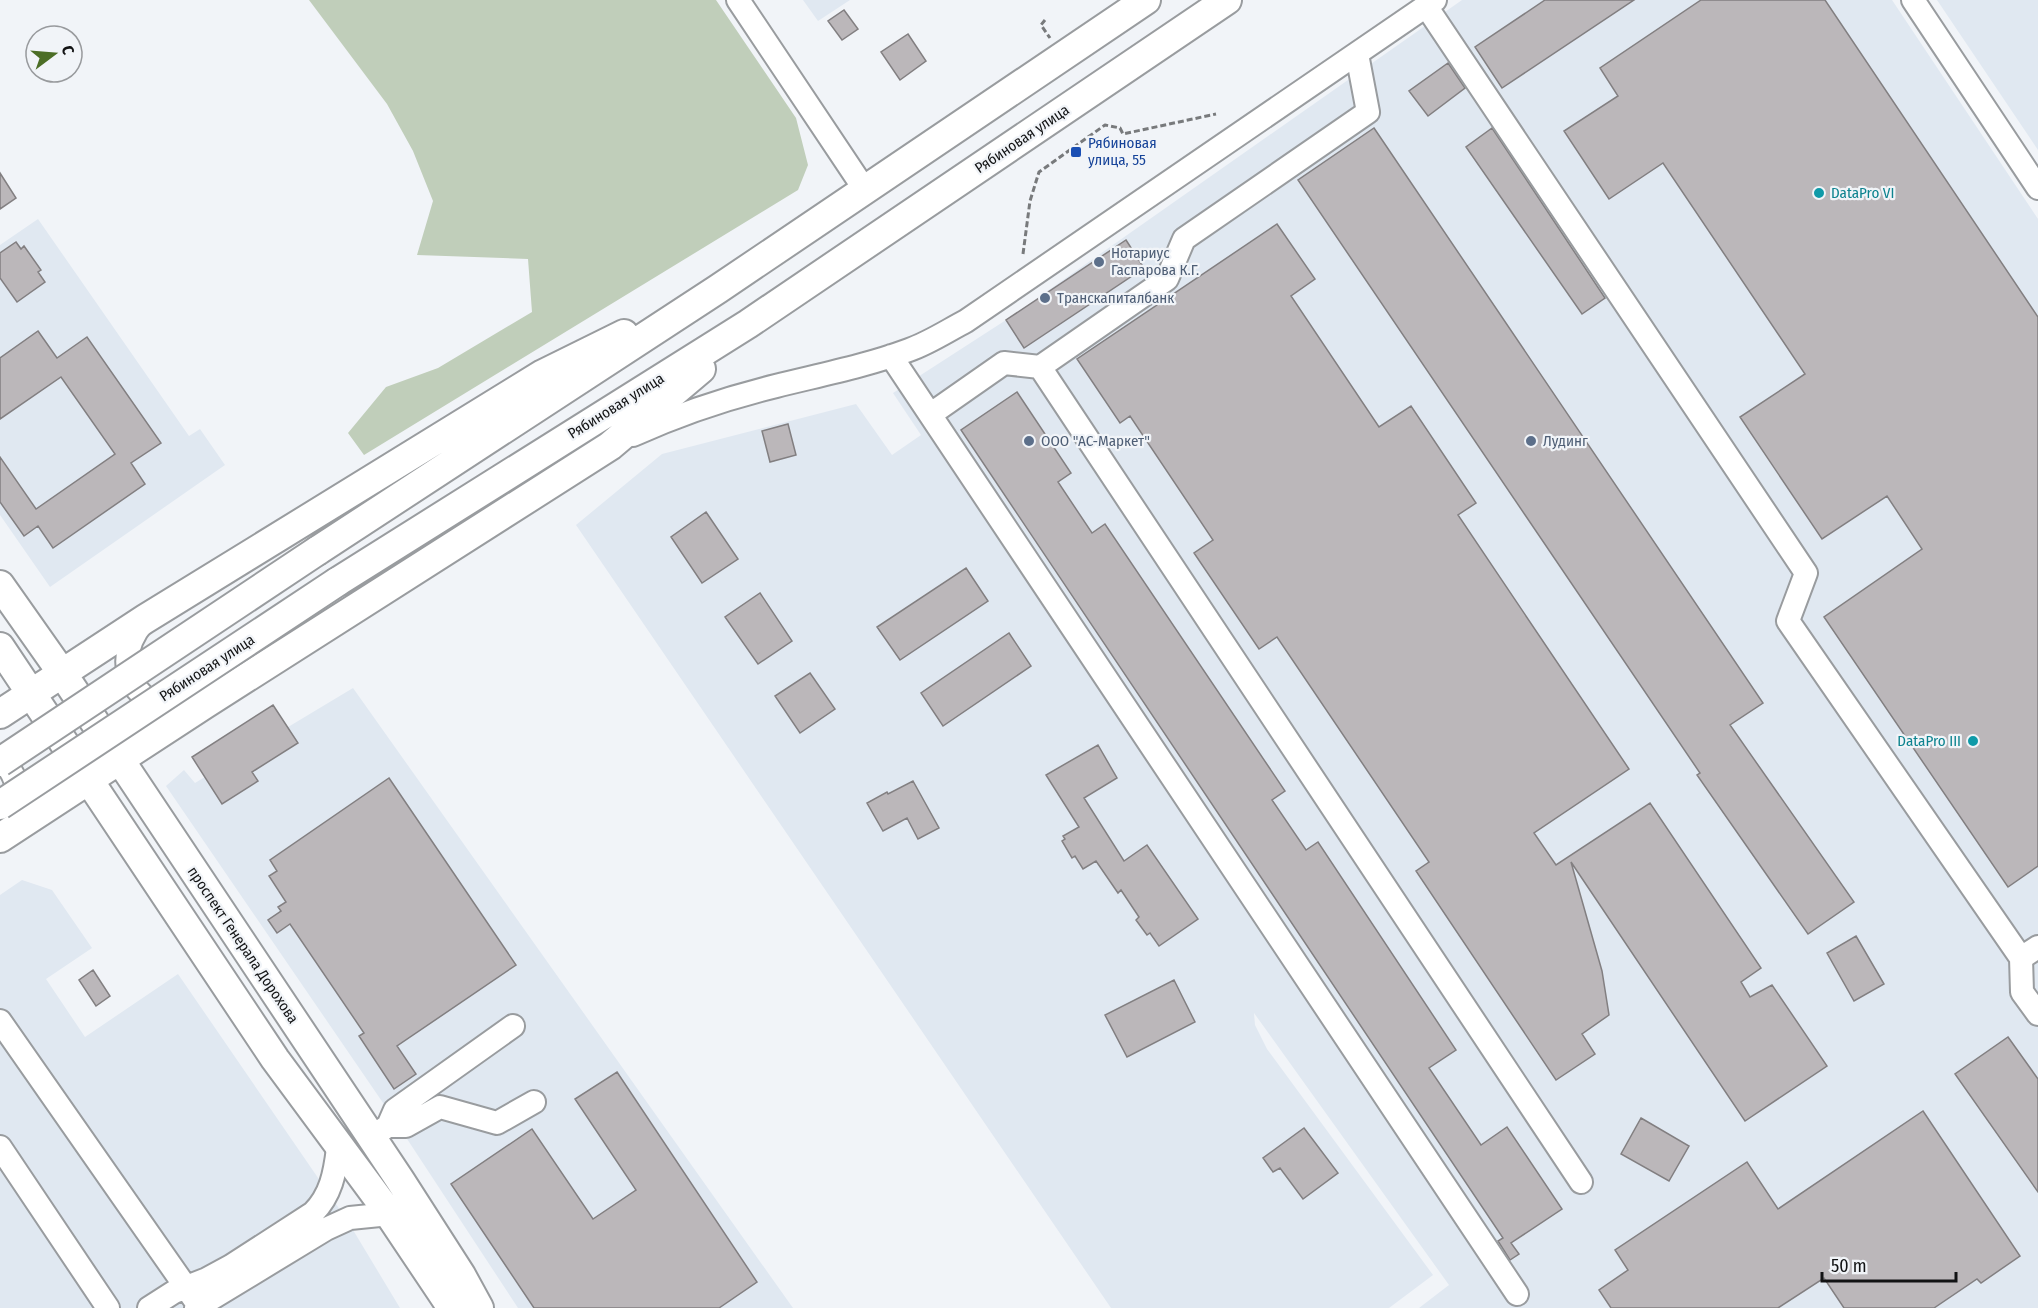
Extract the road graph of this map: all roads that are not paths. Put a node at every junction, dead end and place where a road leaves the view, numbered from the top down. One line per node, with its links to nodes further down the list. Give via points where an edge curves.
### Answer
1 (738, 0): 8 (street)
2 (1146, 0): 8 (main road)
3 (1227, 0): 10 (main road, Рябиновая улица)
4 (1913, 0): 7 (street)
5 (1431, 3): 6 (street); 27 (street, via 1806,573 1788,621)
6 (1357, 54): 11 (street, via 966,321); 12 (street, via 1368,112 1185,239 1167,279)
7 (2038, 188)
8 (865, 190): 9 (main road)
9 (718, 289): 16 (main road, via 543,374); 22 (main road, bridge)
10 (748, 324): 14 (main road, via 690,380); 25 (main road, Рябиновая улица, bridge, via 337,582)
11 (891, 356): 13 (street); 14 (street, via 708,405)
12 (1040, 367): 13 (street, via 1004,363); 36 (street)
13 (931, 414): 39 (street)
14 (610, 446): 20 (main road)
15 (0, 585): 18 (main road, проспект Генерала Дорохова)
16 (145, 619): 18 (main road); 20 (street, via 133,634 127,652 128,671 136,689 167,710 187,710)
17 (0, 647): 19 (main road)
18 (62, 673): 19 (main road); 23 (main road, проспект Генерала Дорохова)
19 (32, 693): 21 (main road); 24 (main road)
20 (204, 704): 23 (main road)
21 (0, 714)
22 (0, 760): 26 (street, via 15,778 19,794 11,826)
23 (119, 760): 24 (main road); 33 (main road, проспект Генерала Дорохова)
24 (88, 779): 26 (main road); 32 (main road)
25 (0, 805)
26 (0, 838)
27 (2030, 953): 28 (street, via 2022,992)
28 (2038, 1014)
29 (0, 1021): 38 (street)
30 (513, 1026): 33 (street, via 395,1110)
31 (534, 1102): 33 (street, via 497,1123 440,1107 406,1126)
32 (316, 1115): 35 (main road); 44 (main road)
33 (379, 1131): 45 (main road, проспект Генерала Дорохова)
34 (0, 1148): 41 (street)
35 (338, 1148): 37 (main road); 38 (street, via 328,1192 313,1213 231,1266)
36 (1581, 1182)
37 (380, 1215): 40 (street, via 350,1218 326,1229); 43 (main road)
38 (186, 1287): 40 (street); 42 (street)
39 (1517, 1294)
40 (198, 1307)
41 (108, 1308)
42 (149, 1308)
43 (432, 1308)
44 (452, 1308)
45 (479, 1308)

